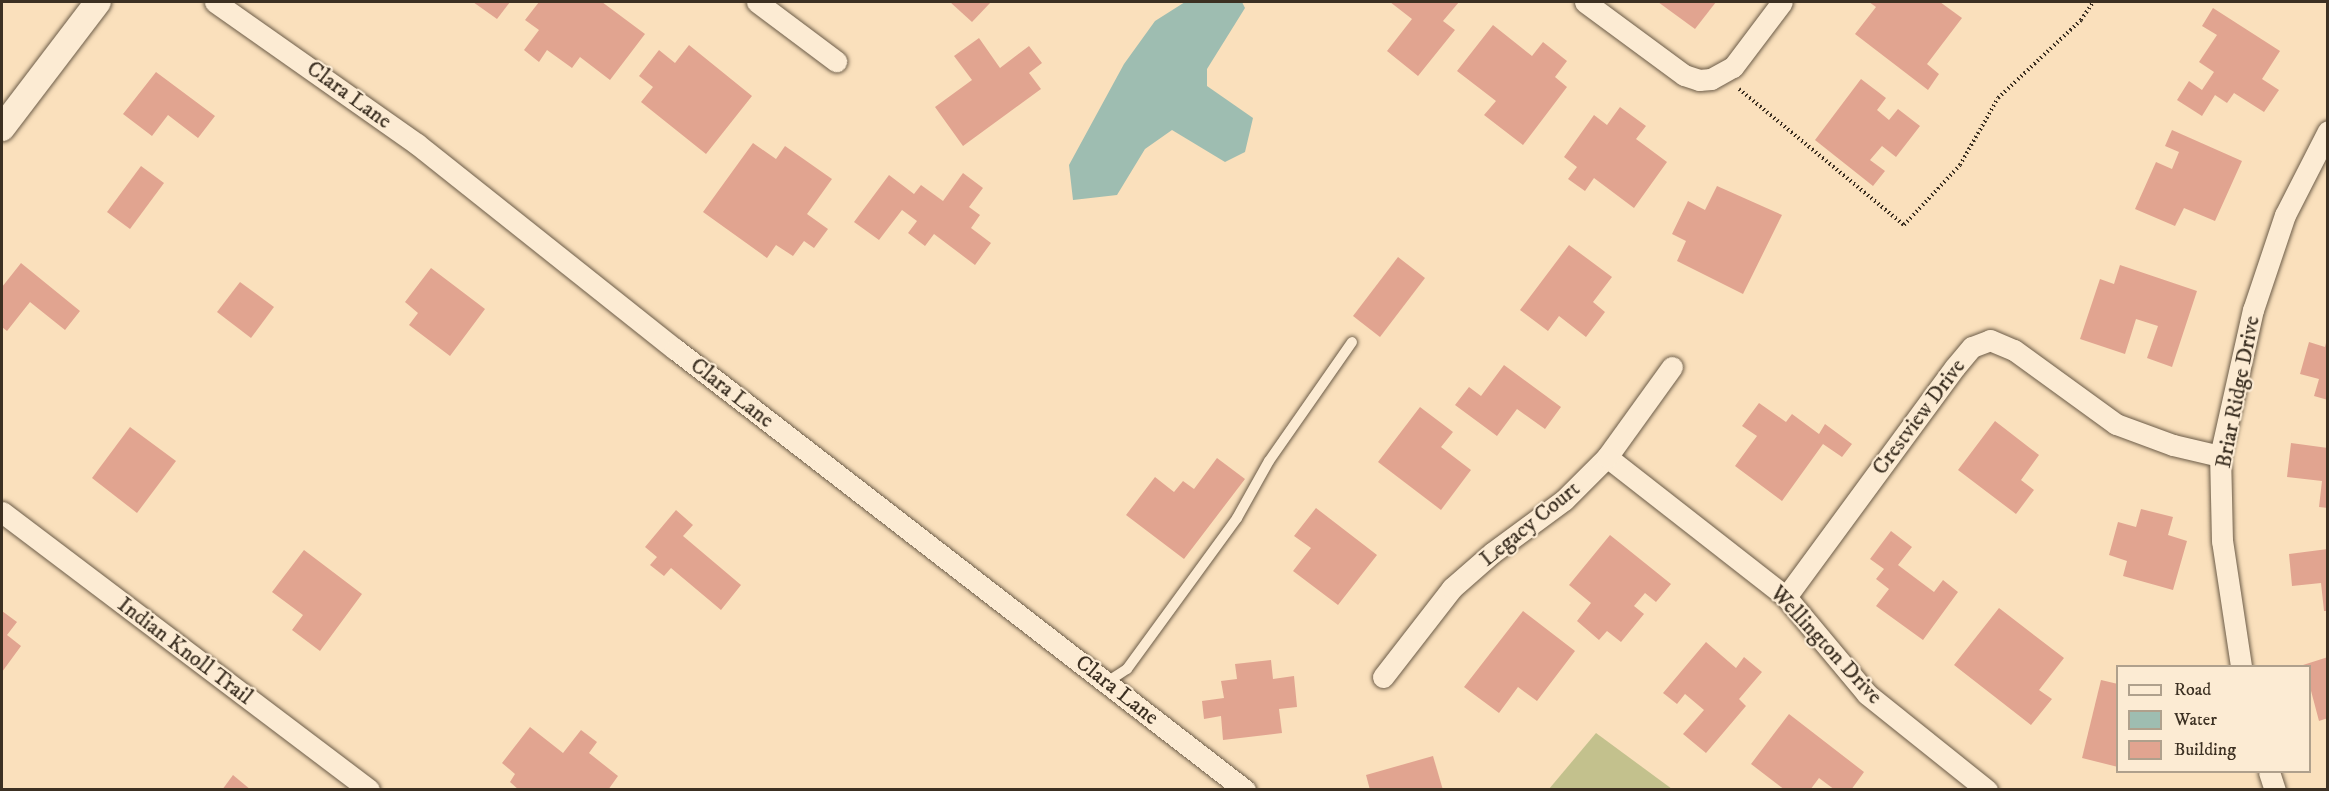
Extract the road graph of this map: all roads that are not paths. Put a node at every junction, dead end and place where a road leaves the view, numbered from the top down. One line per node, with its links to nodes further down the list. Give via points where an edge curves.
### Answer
1 (98, 2): 7 (street)
2 (215, 2): 17 (street, Clara Lane, via 417,144)
3 (757, 2): 6 (street)
4 (1585, 2): 5 (street, via 1684,75 1716,77 1733,67)
5 (1782, 2)
6 (836, 61)
7 (2, 128)
8 (2328, 131): 11 (street, Briar Ridge Drive, via 2285,215 2253,310)
9 (1352, 342): 17 (lane, via 1269,461 1237,518 1127,669)
10 (1672, 367): 12 (street, Legacy Court)
11 (2220, 456): 14 (street, Crestview Drive, via 2173,445 2115,424 2014,350 1990,340 1972,347 1955,367); 15 (street, Briar Ridge Drive, via 2222,541)
12 (1608, 457): 14 (street, Wellington Drive); 16 (street, Legacy Court, via 1564,500 1452,588)
13 (2, 512): 19 (street, Indian Knoll Trail)
14 (1786, 597): 21 (street, Wellington Drive, via 1867,694)
15 (2241, 665)
16 (1383, 677)
17 (1107, 682): 20 (street, Clara Lane)
18 (2270, 773): 22 (street)
19 (369, 789)
20 (1245, 789)
21 (1987, 789)
22 (2275, 789)

